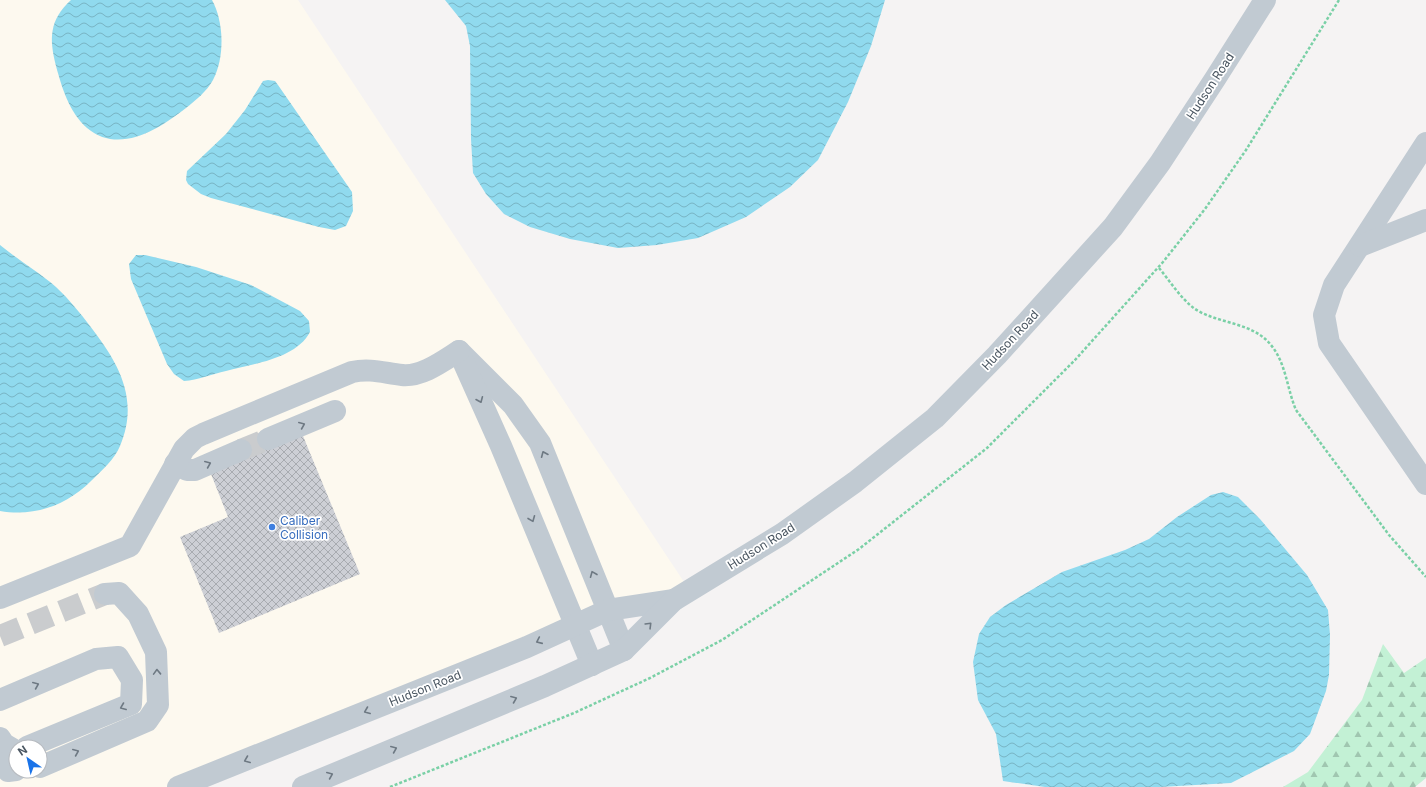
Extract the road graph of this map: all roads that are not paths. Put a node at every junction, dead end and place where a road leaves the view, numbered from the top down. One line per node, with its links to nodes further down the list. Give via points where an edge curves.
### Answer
1 (1265, 0): 13 (street, Hudson Road, via 1168,150 1113,227 969,384 935,418 855,482 782,534)
2 (1426, 144): 4 (street)
3 (1426, 220): 4 (street)
4 (1360, 246): 10 (street, via 1334,285 1324,315 1329,343)
5 (459, 351): 9 (street, via 436,365 412,374 361,370 343,375 203,434 189,443); 14 (street, one-way to 5, via 540,443 512,405); 15 (street, one-way to 15)
6 (335, 411): 7 (street, one-way to 6)
7 (268, 439)
8 (241, 450): 9 (street, one-way to 8, via 187,470 194,470)
9 (175, 464): 12 (street, via 130,546)
10 (1426, 484)
11 (106, 594): 23 (street, one-way to 11, via 147,721 158,705 156,652 138,614 119,592)
12 (0, 598)
13 (674, 600): 14 (street, Hudson Road); 16 (street, Hudson Road, one-way to 13)
14 (608, 610): 15 (street, Hudson Road); 16 (street)
15 (575, 625): 17 (street); 25 (street, Hudson Road, one-way to 25, via 527,647)
16 (624, 650): 17 (street, Hudson Road)
17 (592, 665): 26 (street, Hudson Road, one-way to 17)
18 (0, 700): 20 (street, one-way to 20, via 96,659 118,657 132,680 131,704)
19 (0, 738): 21 (street)
20 (46, 739)
21 (8, 746)
22 (0, 762): 24 (street)
23 (48, 764)
24 (8, 771)
25 (178, 787)
26 (303, 787)

